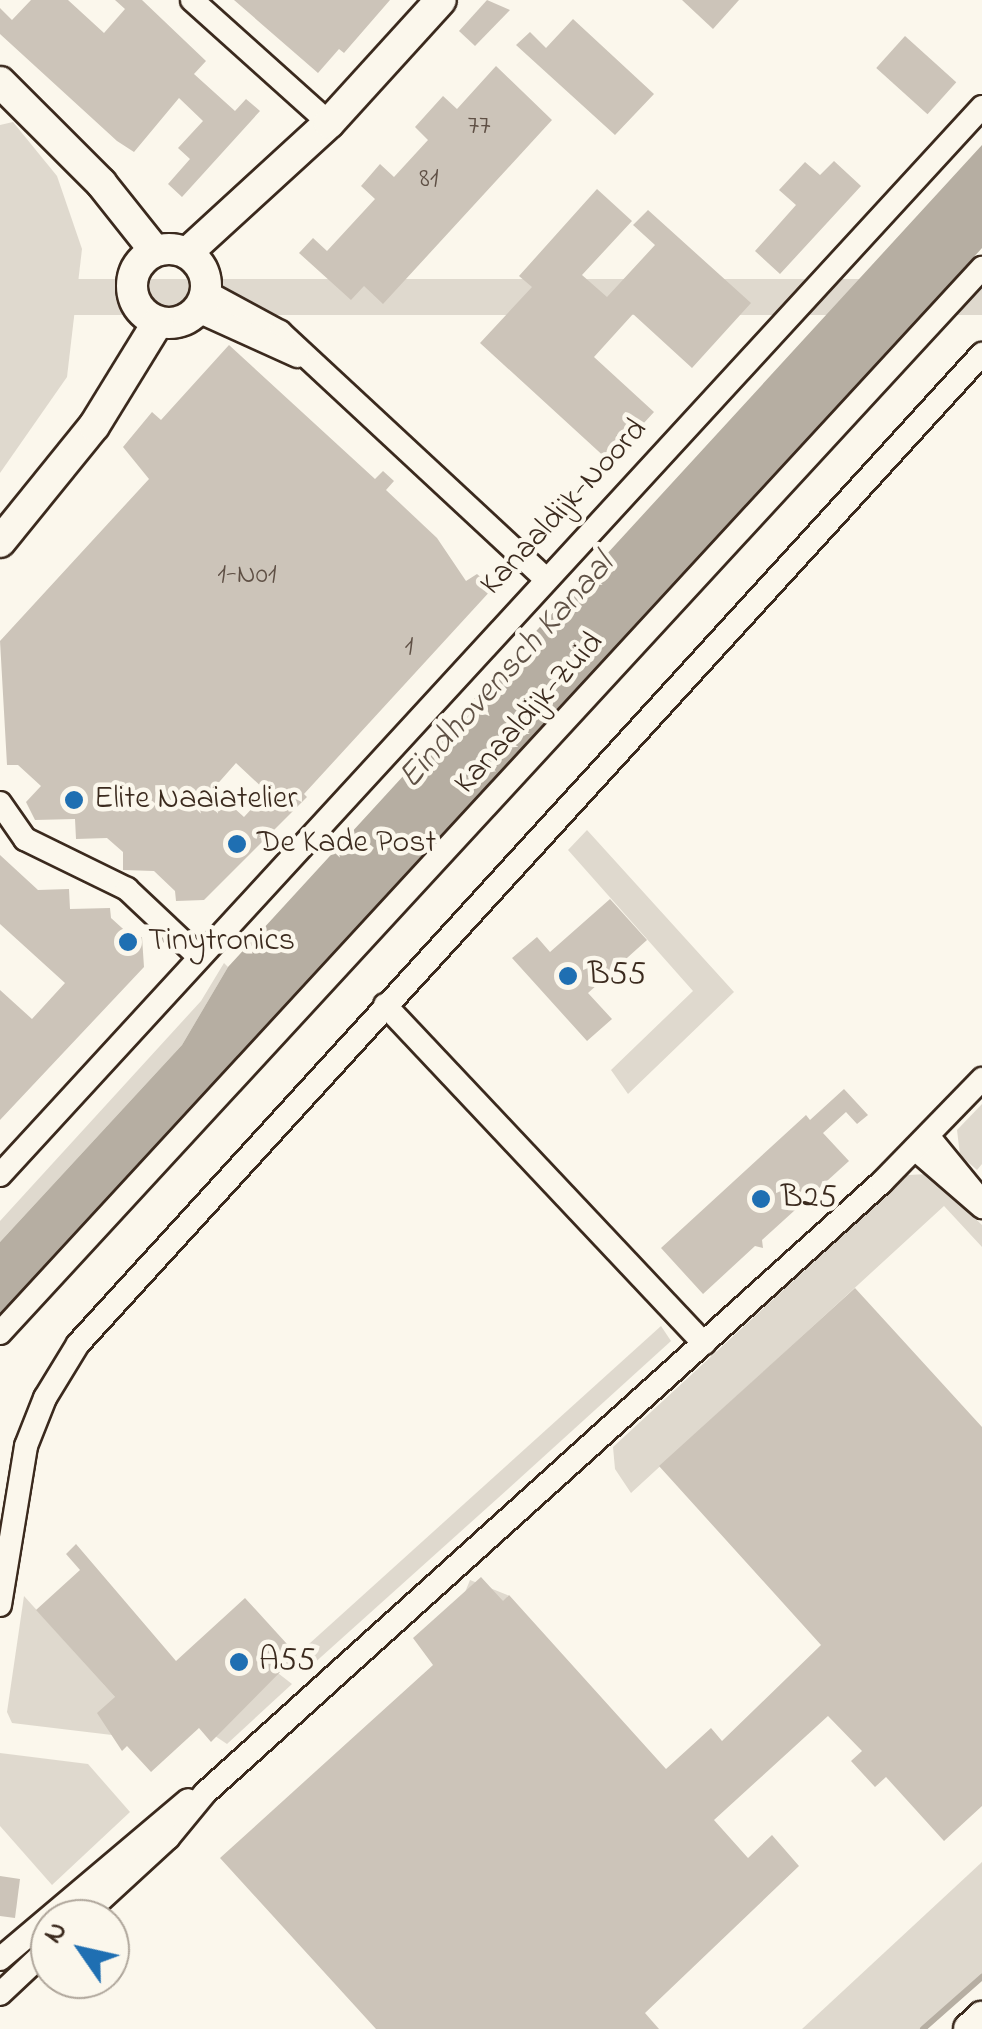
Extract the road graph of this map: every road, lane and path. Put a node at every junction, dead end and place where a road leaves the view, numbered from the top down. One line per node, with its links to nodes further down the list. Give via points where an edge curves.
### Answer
1 (192, 0): 5 (street)
2 (442, 0): 5 (street)
3 (3, 90): 6 (street, via 84,168)
4 (982, 107): 12 (street, Kanaaldijk-Noord)
5 (329, 123): 8 (street)
6 (147, 258): 8 (street); 9 (street, via 131,287)
7 (982, 268): 20 (street, Kanaaldijk-Zuid)
8 (198, 280): 9 (street, via 172,324); 12 (street, via 310,362)
9 (149, 316): 11 (street, via 69,460)
10 (982, 354): 15 (street)
11 (0, 542)
12 (544, 578): 14 (street, Kanaaldijk-Noord)
13 (0, 803): 14 (street, via 24,839 126,889)
14 (198, 956): 18 (street, Kanaaldijk-Noord)
15 (385, 1005): 21 (street); 22 (street, via 78,1344 26,1446)
16 (982, 1079): 17 (street)
17 (922, 1143): 19 (street); 21 (street)
18 (0, 1175)
19 (982, 1204)
20 (0, 1333)
21 (704, 1343): 23 (street)
22 (0, 1605)
23 (205, 1793): 24 (street, via 180,1804); 25 (street)
24 (83, 1899)
25 (102, 1899)
26 (30, 1944): 28 (street)
27 (30, 1956): 29 (street)
28 (0, 1960)
29 (8, 1986)
30 (982, 2017): 31 (street)
31 (969, 2029)

